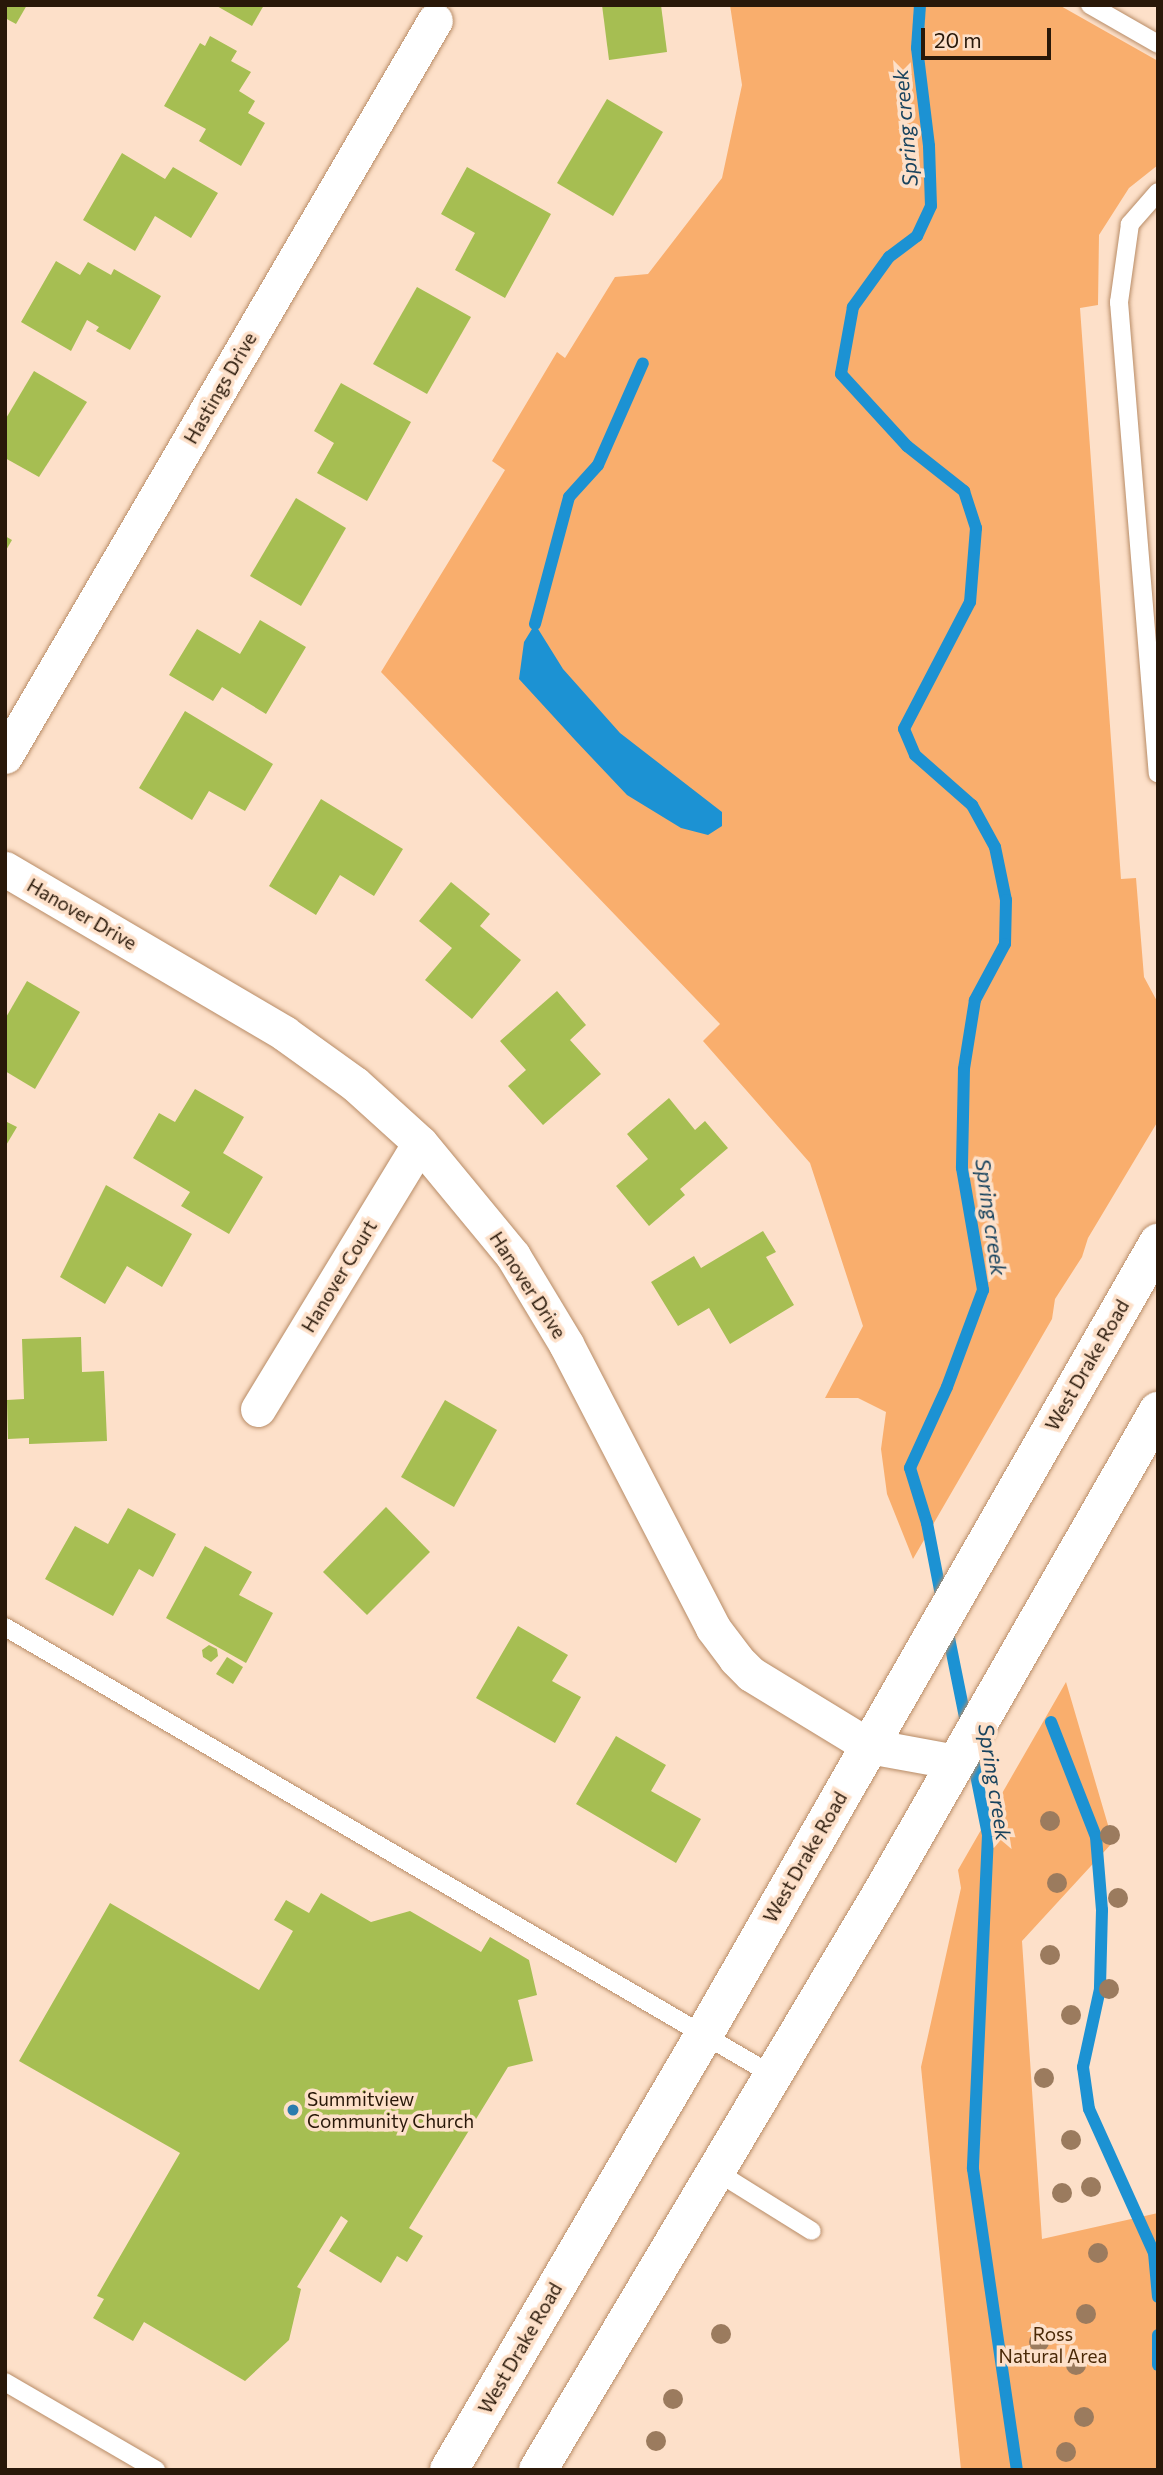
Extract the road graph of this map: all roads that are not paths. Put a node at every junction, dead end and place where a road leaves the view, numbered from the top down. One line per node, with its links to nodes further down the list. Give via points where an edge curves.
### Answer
1 (1090, 5): 3 (lane)
2 (435, 20): 6 (street, Hastings Drive)
3 (1158, 44)
4 (1158, 192): 5 (lane, via 1130,224 1119,302)
5 (1150, 572): 7 (lane)
6 (5, 756)
7 (1158, 773)
8 (5, 869): 9 (street, Hanover Drive, via 284,1033 355,1084)
9 (420, 1143): 11 (street, Hanover Court); 14 (street, Hanover Drive, via 513,1256 566,1344 713,1628 736,1660 751,1674)
10 (1156, 1249): 14 (main road, West Drake Road, via 897,1696)
11 (258, 1409)
12 (1158, 1410): 15 (main road)
13 (5, 1628): 16 (lane)
14 (883, 1749): 15 (street, Hanover Drive); 16 (main road, West Drake Road)
15 (956, 1762): 17 (main road)
16 (705, 2033): 17 (lane); 22 (main road, West Drake Road)
17 (771, 2074): 18 (main road)
18 (714, 2169): 19 (lane); 23 (main road)
19 (813, 2231)
20 (5, 2382): 21 (lane)
21 (156, 2470)
22 (449, 2470)
23 (538, 2470)

